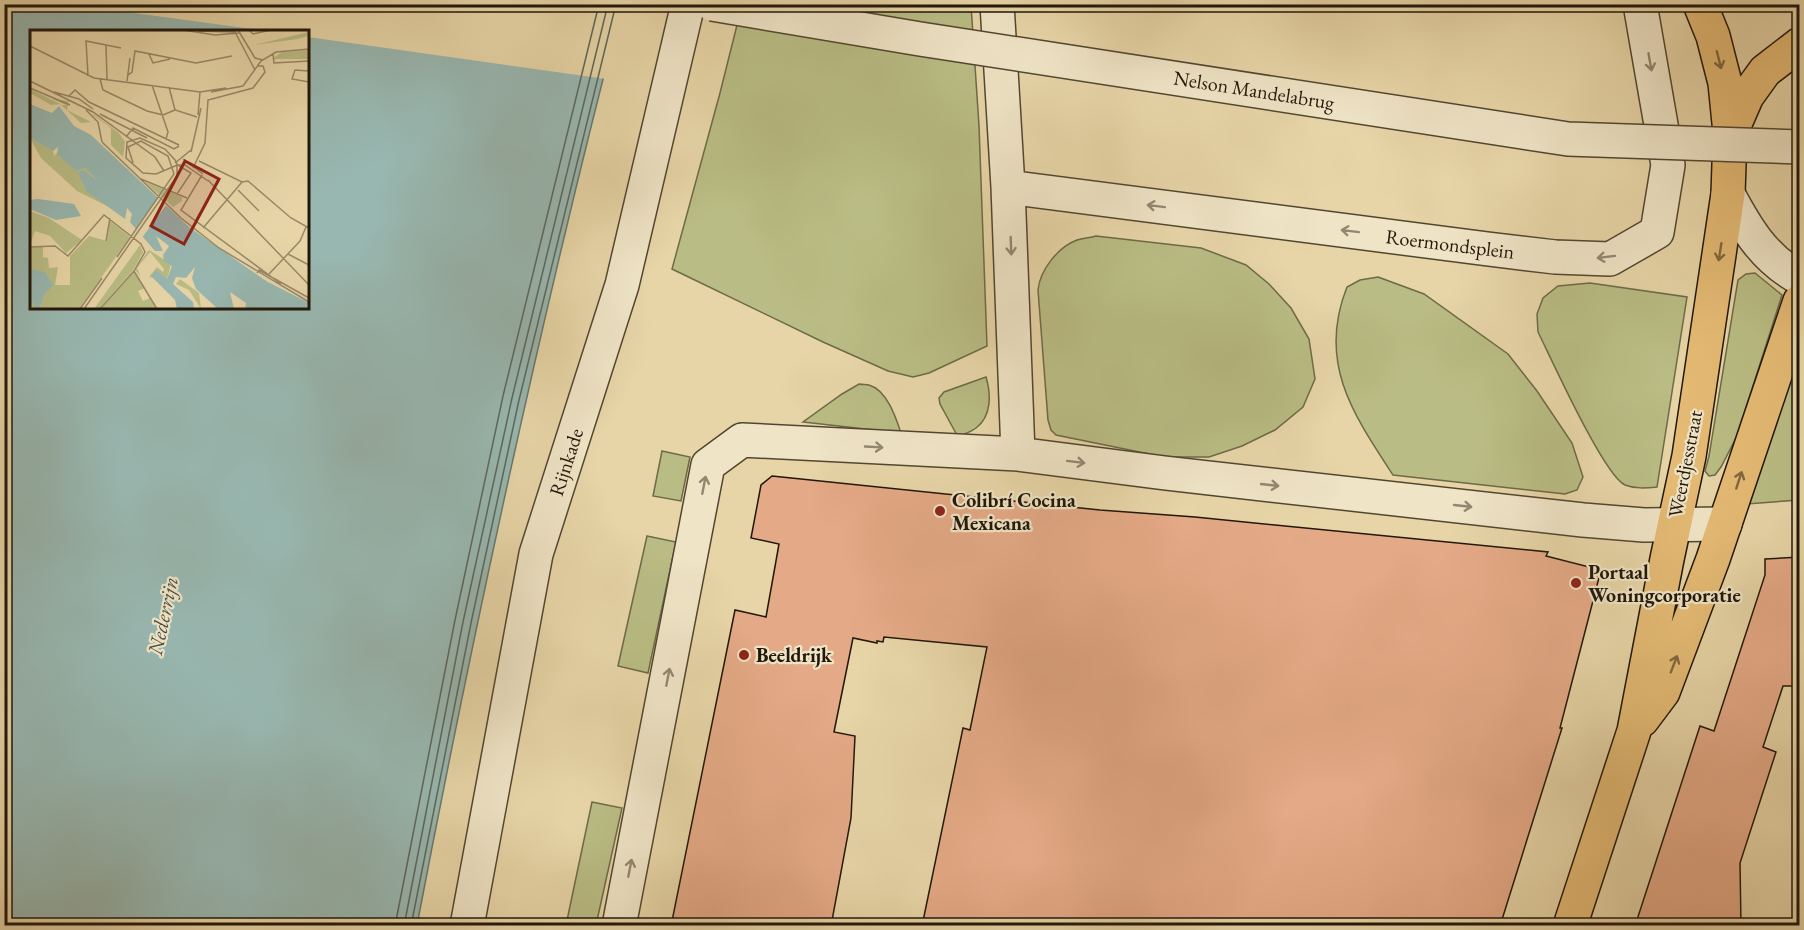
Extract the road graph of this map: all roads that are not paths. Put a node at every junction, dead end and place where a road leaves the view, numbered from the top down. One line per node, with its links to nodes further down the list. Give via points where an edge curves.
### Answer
1 (688, 4): 17 (street, Rijnkade, via 622,285 536,554)
2 (712, 4): 8 (street, Nelson Mandelabrug, bridge, via 1568,139)
3 (997, 4): 9 (street)
4 (1640, 4): 9 (street, Roermondsplein, one-way to 9, via 1668,165 1657,232 1610,259 1533,254)
5 (1700, 4): 7 (main road, one-way to 7, via 1725,83)
6 (1800, 44): 7 (main road, via 1765,71 1747,96)
7 (1730, 135): 10 (main road, Weerdjesstraat)
8 (1800, 147)
9 (1008, 187): 13 (street, one-way to 13)
10 (1728, 194): 11 (street, via 1760,247); 15 (main road, Weerdjesstraat, one-way to 15, via 1689,456)
11 (1800, 278)
12 (1800, 301): 14 (main road, Weerdjesstraat, one-way to 12)
13 (1018, 454): 15 (street, one-way to 15); 18 (street, one-way to 13, via 708,465 742,440)
14 (1725, 524): 15 (street); 16 (main road, Weerdjesstraat, one-way to 14, via 1663,693)
15 (1659, 525): 16 (main road, Weerdjesstraat)
16 (1634, 731): 19 (main road, Weerdjesstraat)
17 (467, 926)
18 (619, 926)
19 (1570, 926)

